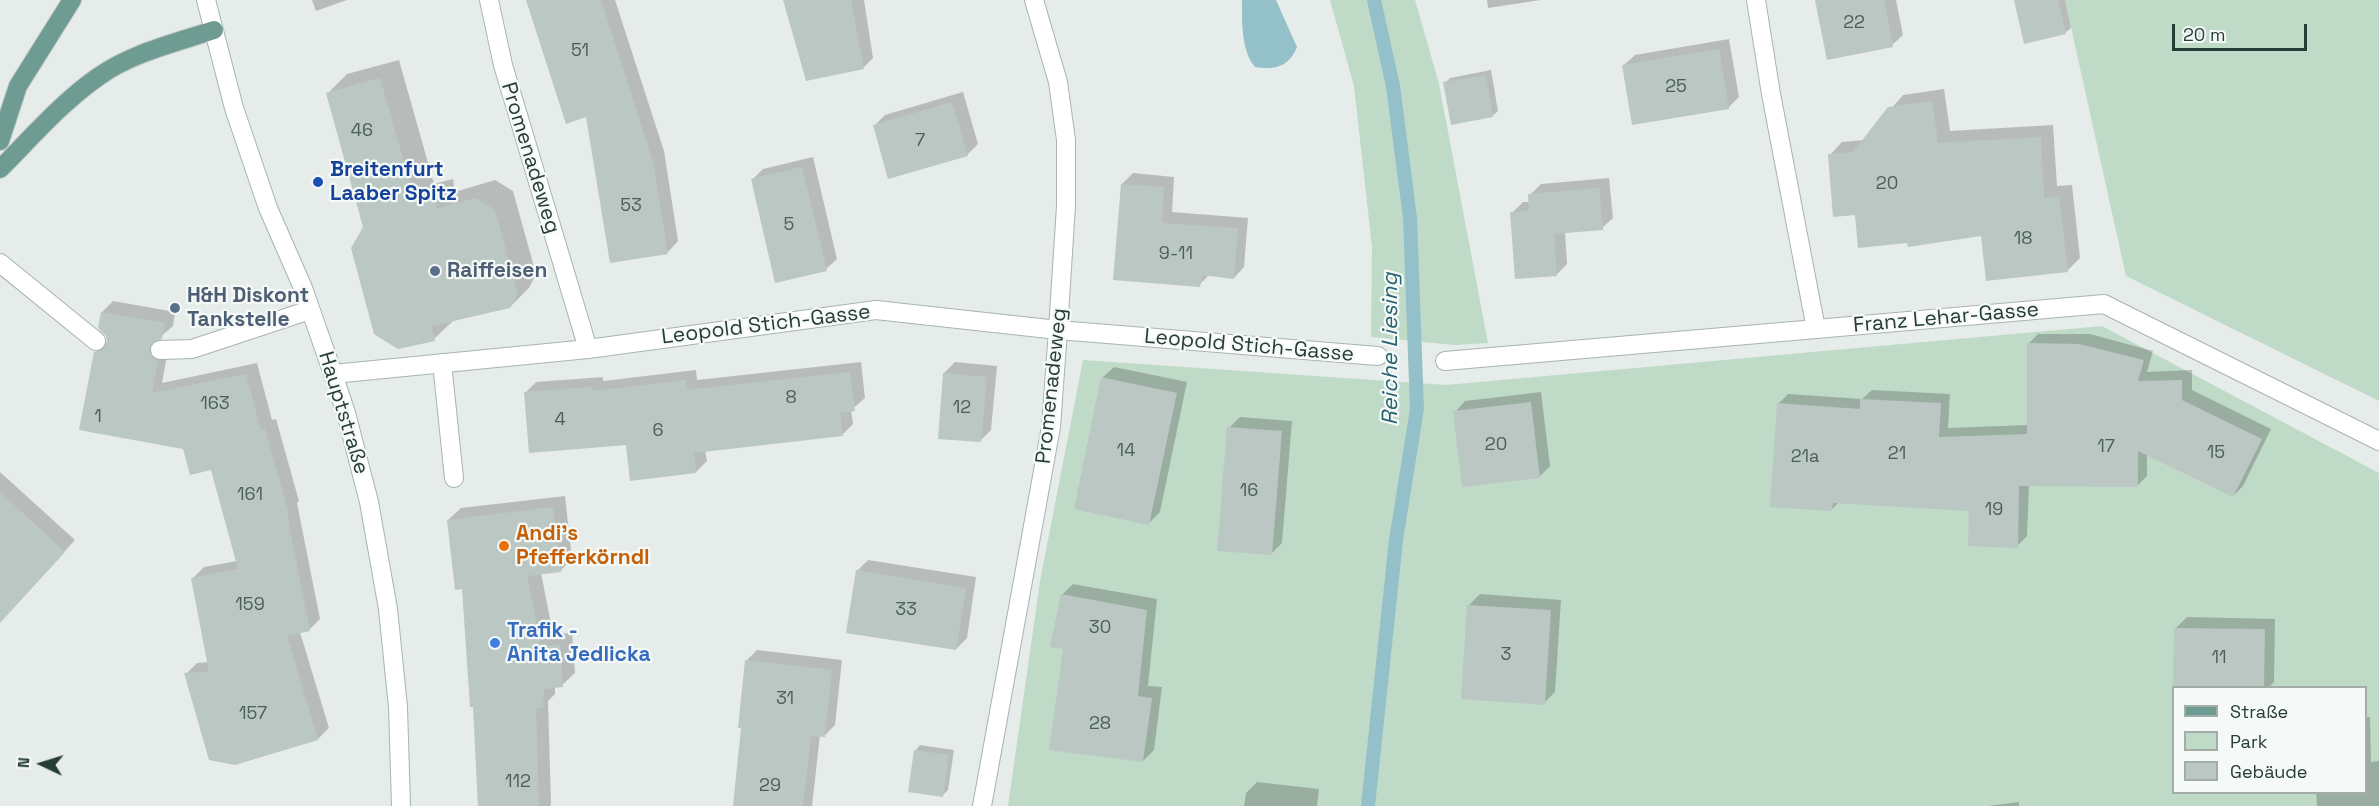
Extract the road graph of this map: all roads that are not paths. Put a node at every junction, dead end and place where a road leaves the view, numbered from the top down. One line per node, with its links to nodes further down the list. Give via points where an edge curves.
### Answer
1 (72, 0): 7 (main road, via 18,86)
2 (206, 0): 6 (street, Hauptstraße)
3 (489, 0): 14 (street, Promenadeweg, via 503,65)
4 (1034, 0): 12 (street, Promenadeweg, via 1058,82 1066,140)
5 (1756, 0): 11 (street)
6 (214, 30): 8 (main road, via 135,57 98,76); 10 (street, Hauptstraße, via 234,108 268,208)
7 (0, 141)
8 (0, 169)
9 (0, 263): 13 (street)
10 (310, 310): 15 (street, via 192,349); 19 (street, Hauptstraße)
11 (1816, 329): 17 (street); 20 (street, Franz Lehar-Gasse, via 2104,304)
12 (1058, 330): 14 (street, Leopold Stich-Gasse, via 876,310); 16 (street, Leopold Stich-Gasse); 23 (street, Promenadeweg, via 1052,427)
13 (96, 341)
14 (588, 349): 18 (street, Leopold Stich-Gasse)
15 (160, 350)
16 (1378, 357)
17 (1444, 361)
18 (442, 363): 19 (street, Leopold Stich-Gasse); 21 (street)
19 (333, 374): 22 (street, Hauptstraße, via 369,502 388,609 398,707)
20 (2379, 441)
21 (454, 478)
22 (401, 806)
23 (981, 806)

